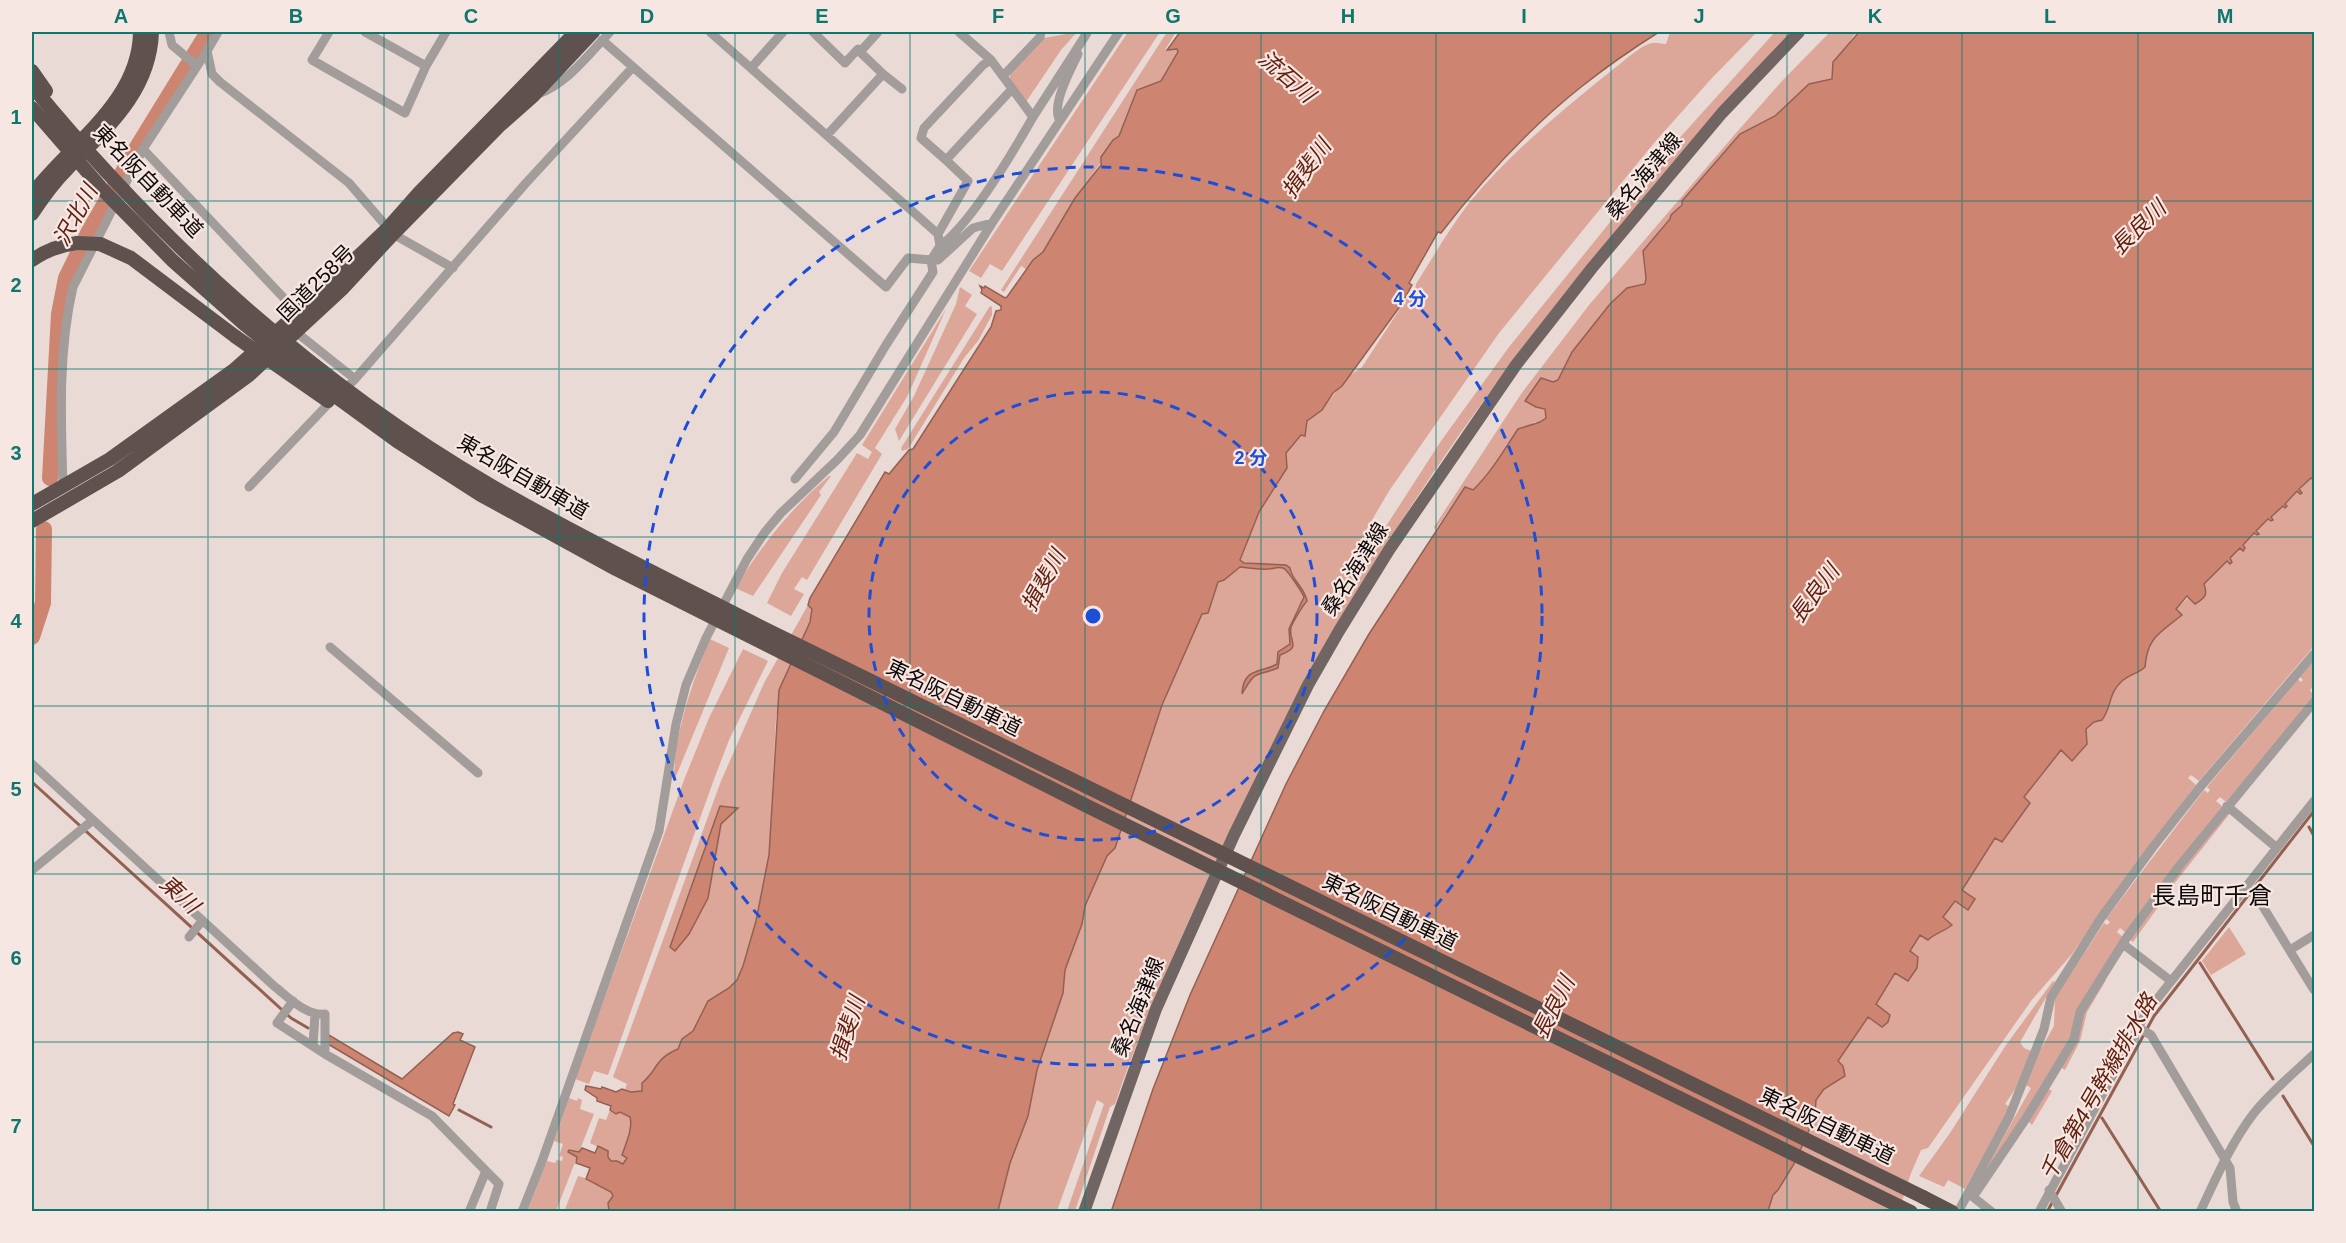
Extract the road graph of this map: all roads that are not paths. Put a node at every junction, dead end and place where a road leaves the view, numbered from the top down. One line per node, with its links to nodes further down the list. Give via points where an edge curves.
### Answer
1 (140, 32): 40 (highway, via 137,58 122,93)
2 (152, 32): 41 (highway, via 146,68 132,97)
3 (169, 32): 24 (street, via 172,45)
4 (218, 32): 21 (street)
5 (329, 32): 25 (street, via 312,60 405,113)
6 (365, 32): 25 (street)
7 (446, 32): 25 (street)
8 (576, 32): 44 (highway, 国道258号, via 418,193)
9 (610, 32): 19 (street)
10 (710, 32): 27 (street)
11 (783, 32): 27 (street)
12 (813, 32): 22 (street, via 845,63 858,49)
13 (878, 32): 22 (street)
14 (959, 32): 20 (street)
15 (1041, 32): 30 (street)
16 (1087, 32): 35 (street); 36 (street, via 1063,87)
17 (1119, 32): 36 (street)
18 (1799, 32): 90 (main road, 桑名海津線, via 1722,113 1516,366 1389,550 1339,631 1234,835 1156,1009)
19 (598, 35): 26 (street); 44 (highway, 国道258号)
20 (970, 35): 23 (street)
21 (207, 51): 24 (street); 44 (street, via 212,74 220,82 349,183)
22 (860, 52): 29 (street)
23 (991, 60): 30 (street); 39 (street, via 924,128 921,138)
24 (193, 62): 38 (street)
25 (426, 66)
26 (633, 67): 48 (street, via 886,287 908,258); 49 (street)
27 (751, 68): 37 (street)
28 (32, 71): 43 (highway, bridge, via 152,210)
29 (883, 74): 32 (street); 37 (street)
30 (1003, 76): 33 (street)
31 (32, 86): 43 (highway, 東名阪自動車道, bridge)
32 (902, 89)
33 (1012, 89): 35 (street); 39 (street)
34 (32, 108): 53 (highway, 東名阪自動車道, bridge, via 103,190 173,261 316,382)
35 (1033, 117): 46 (street, via 977,205)
36 (1059, 119): 42 (street)
37 (828, 134): 45 (street)
38 (143, 149): 50 (street); 55 (street, via 73,286 61,395)
39 (946, 160): 45 (street, via 968,181)
40 (32, 194)
41 (32, 214)
42 (992, 223): 48 (street, via 973,228 938,260); 89 (street, via 860,435 765,532 706,638 686,685 676,724 659,831)
43 (162, 228): 92 (highway, 東名阪自動車道, bridge, via 253,314 324,372 404,430 554,520 780,636)
44 (391, 231): 49 (street); 50 (highway, 国道258号); 51 (highway, 国道258号, via 343,288)
45 (938, 234): 46 (street)
46 (940, 246): 48 (street)
47 (32, 260): 53 (highway, bridge, via 63,245 77,243 100,244 131,258 370,430)
48 (932, 260): 54 (street, via 933,272 834,432)
49 (453, 268): 52 (street)
50 (298, 313): 55 (highway, 国道258号, via 234,370 179,411)
51 (296, 332): 52 (street); 58 (highway, 国道258号, via 249,375 118,471)
52 (356, 379): 56 (street)
53 (397, 441): 91 (highway, 東名阪自動車道, bridge, via 481,495 616,569)
54 (795, 479)
55 (63, 487): 57 (highway, 国道258号)
56 (249, 487)
57 (32, 504)
58 (32, 521)
59 (330, 647): 63 (street)
60 (2314, 654): 85 (street, via 2153,847 2051,997 2044,1029 2009,1117)
61 (2314, 702): 65 (street)
62 (32, 764): 66 (street)
63 (478, 773)
64 (2314, 801): 67 (street)
65 (2227, 806): 67 (street); 73 (street)
66 (91, 821): 68 (street); 70 (street)
67 (2277, 848): 69 (street)
68 (32, 870)
69 (2250, 891): 74 (street); 75 (street)
70 (201, 923): 72 (street); 77 (street)
71 (2314, 935): 74 (street)
72 (189, 937)
73 (2123, 945): 75 (street); 85 (street, via 2080,1012 2074,1039 2025,1120)
74 (2290, 950): 76 (street)
75 (2171, 981): 79 (street, via 2146,1012)
76 (2314, 990)
77 (293, 1001): 78 (street); 80 (street, via 276,1023)
78 (315, 1014): 80 (street); 81 (street, via 325,1014)
79 (2142, 1030): 83 (street); 86 (street)
80 (313, 1046): 81 (street)
81 (325, 1054): 84 (street, via 432,1116)
82 (2314, 1054): 83 (street, via 2266,1099)
83 (2225, 1160): 97 (street); 98 (street, via 2230,1168)
84 (486, 1171): 87 (street); 88 (street, via 499,1184)
85 (1970, 1195): 93 (street); 94 (street)
86 (2053, 1196): 95 (street); 96 (street)
87 (469, 1212)
88 (490, 1212)
89 (522, 1212)
90 (1084, 1212)
91 (1911, 1212)
92 (1952, 1212)
93 (1958, 1212)
94 (1992, 1212)
95 (2039, 1212)
96 (2062, 1212)
97 (2200, 1212)
98 (2237, 1212)

